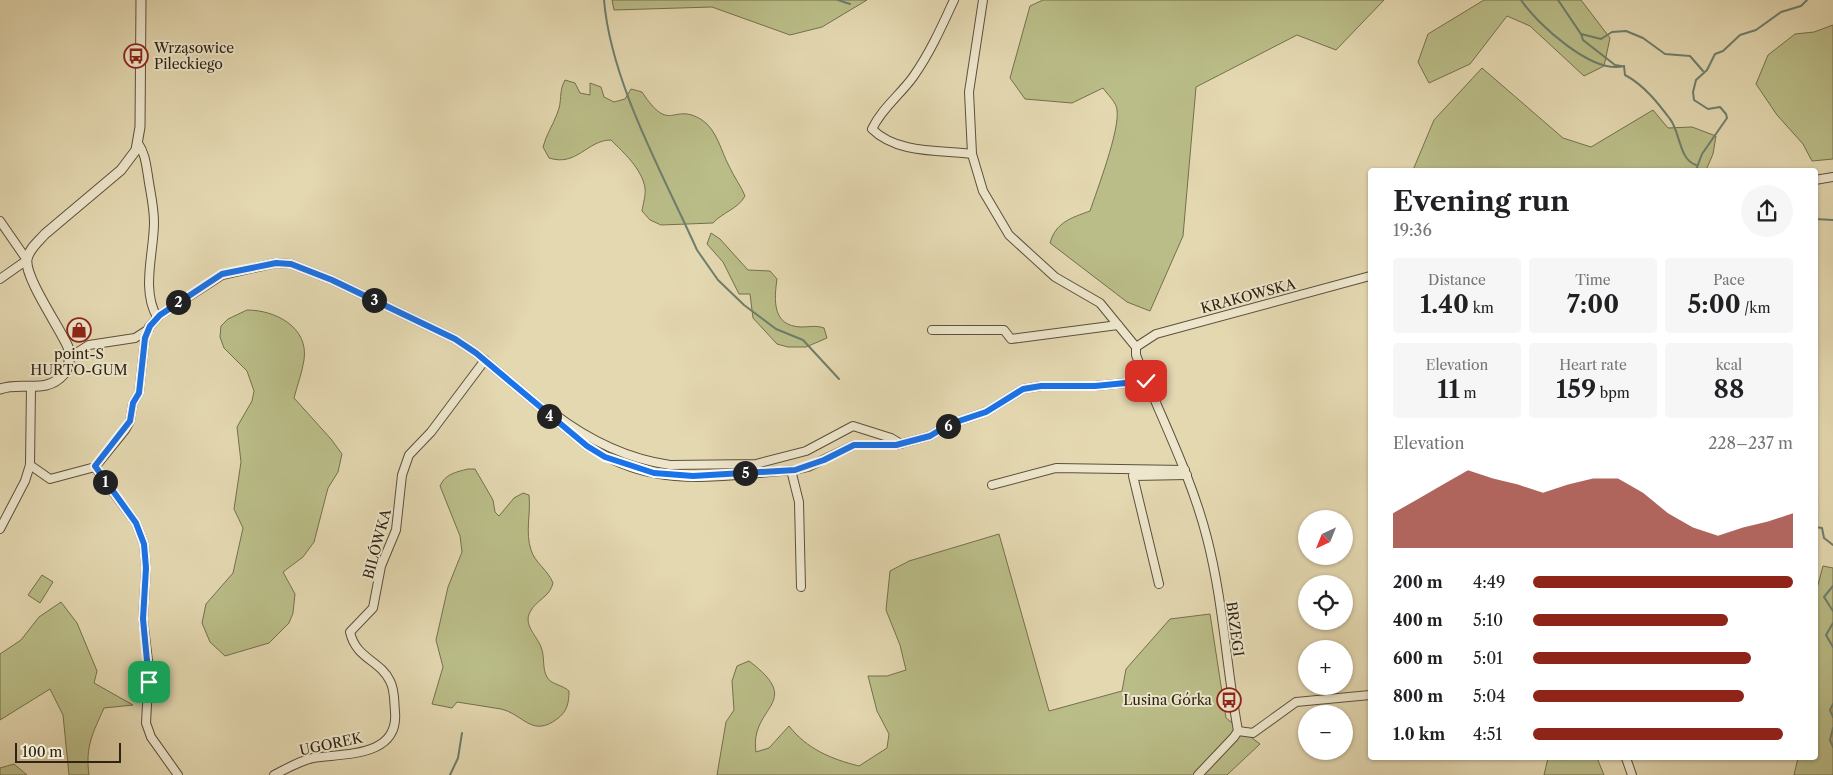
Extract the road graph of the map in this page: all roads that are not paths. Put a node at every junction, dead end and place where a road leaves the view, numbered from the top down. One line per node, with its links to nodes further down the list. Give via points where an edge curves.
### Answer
1 (141, 0): 4 (street)
2 (954, 0): 5 (street, via 926,57 872,129 884,140 905,147)
3 (983, 0): 5 (street, via 969,92)
4 (138, 143): 9 (street, via 121,170 45,234 34,245); 12 (street, via 144,151 152,201 154,234 150,277 152,309)
5 (972, 154): 13 (street, via 983,191 1009,235 1055,277 1100,303)
6 (1833, 177): 7 (street)
7 (1818, 180)
8 (0, 221): 9 (street)
9 (27, 260): 11 (street); 17 (street, via 30,275 66,342)
10 (1368, 277): 16 (street, KRAKOWSKA, via 1156,334)
11 (0, 279)
12 (157, 317): 14 (street); 18 (street, via 222,274 276,263 291,264 455,339)
13 (1118, 325): 15 (street, via 1011,339 1004,330); 16 (street)
14 (149, 329): 17 (street, via 135,338 89,345); 25 (street, via 139,393 133,403 130,421)
15 (932, 330)
16 (1136, 347): 19 (street, BRZEGI)
17 (70, 357): 20 (street, via 67,369 55,382)
18 (485, 360): 22 (street); 34 (street, BILÓWKA, via 431,432 409,455 402,475 396,530 381,566 373,608 350,632 358,651 390,679 396,722)
19 (1146, 381): 23 (street, via 1023,389 986,412 950,424 930,436); 27 (street, BRZEGI)
20 (31, 387): 21 (street); 24 (street)
21 (0, 389)
22 (525, 394): 23 (street, via 607,447 670,465 756,464 806,451 854,426); 26 (street, via 587,446 605,457 646,471 693,476)
23 (901, 444): 26 (street, via 854,445 808,467)
24 (30, 465): 25 (street, via 50,479); 29 (street)
25 (95, 466): 36 (street, via 136,523 143,539 146,568 143,619 149,669 146,723 151,737)
26 (791, 470): 31 (street, via 799,502)
27 (1186, 472): 28 (street, via 1056,468); 30 (street, via 1133,476); 33 (street, BRZEGI, via 1208,539)
28 (992, 485)
29 (0, 529)
30 (1159, 584)
31 (801, 587)
32 (1368, 695): 33 (street, via 1296,702 1253,733)
33 (1238, 731): 38 (street)
34 (391, 734): 37 (street, UGOREK, via 364,752 311,758)
35 (1627, 760): 39 (street)
36 (178, 775)
37 (274, 775)
38 (1198, 775)
39 (1632, 775)

